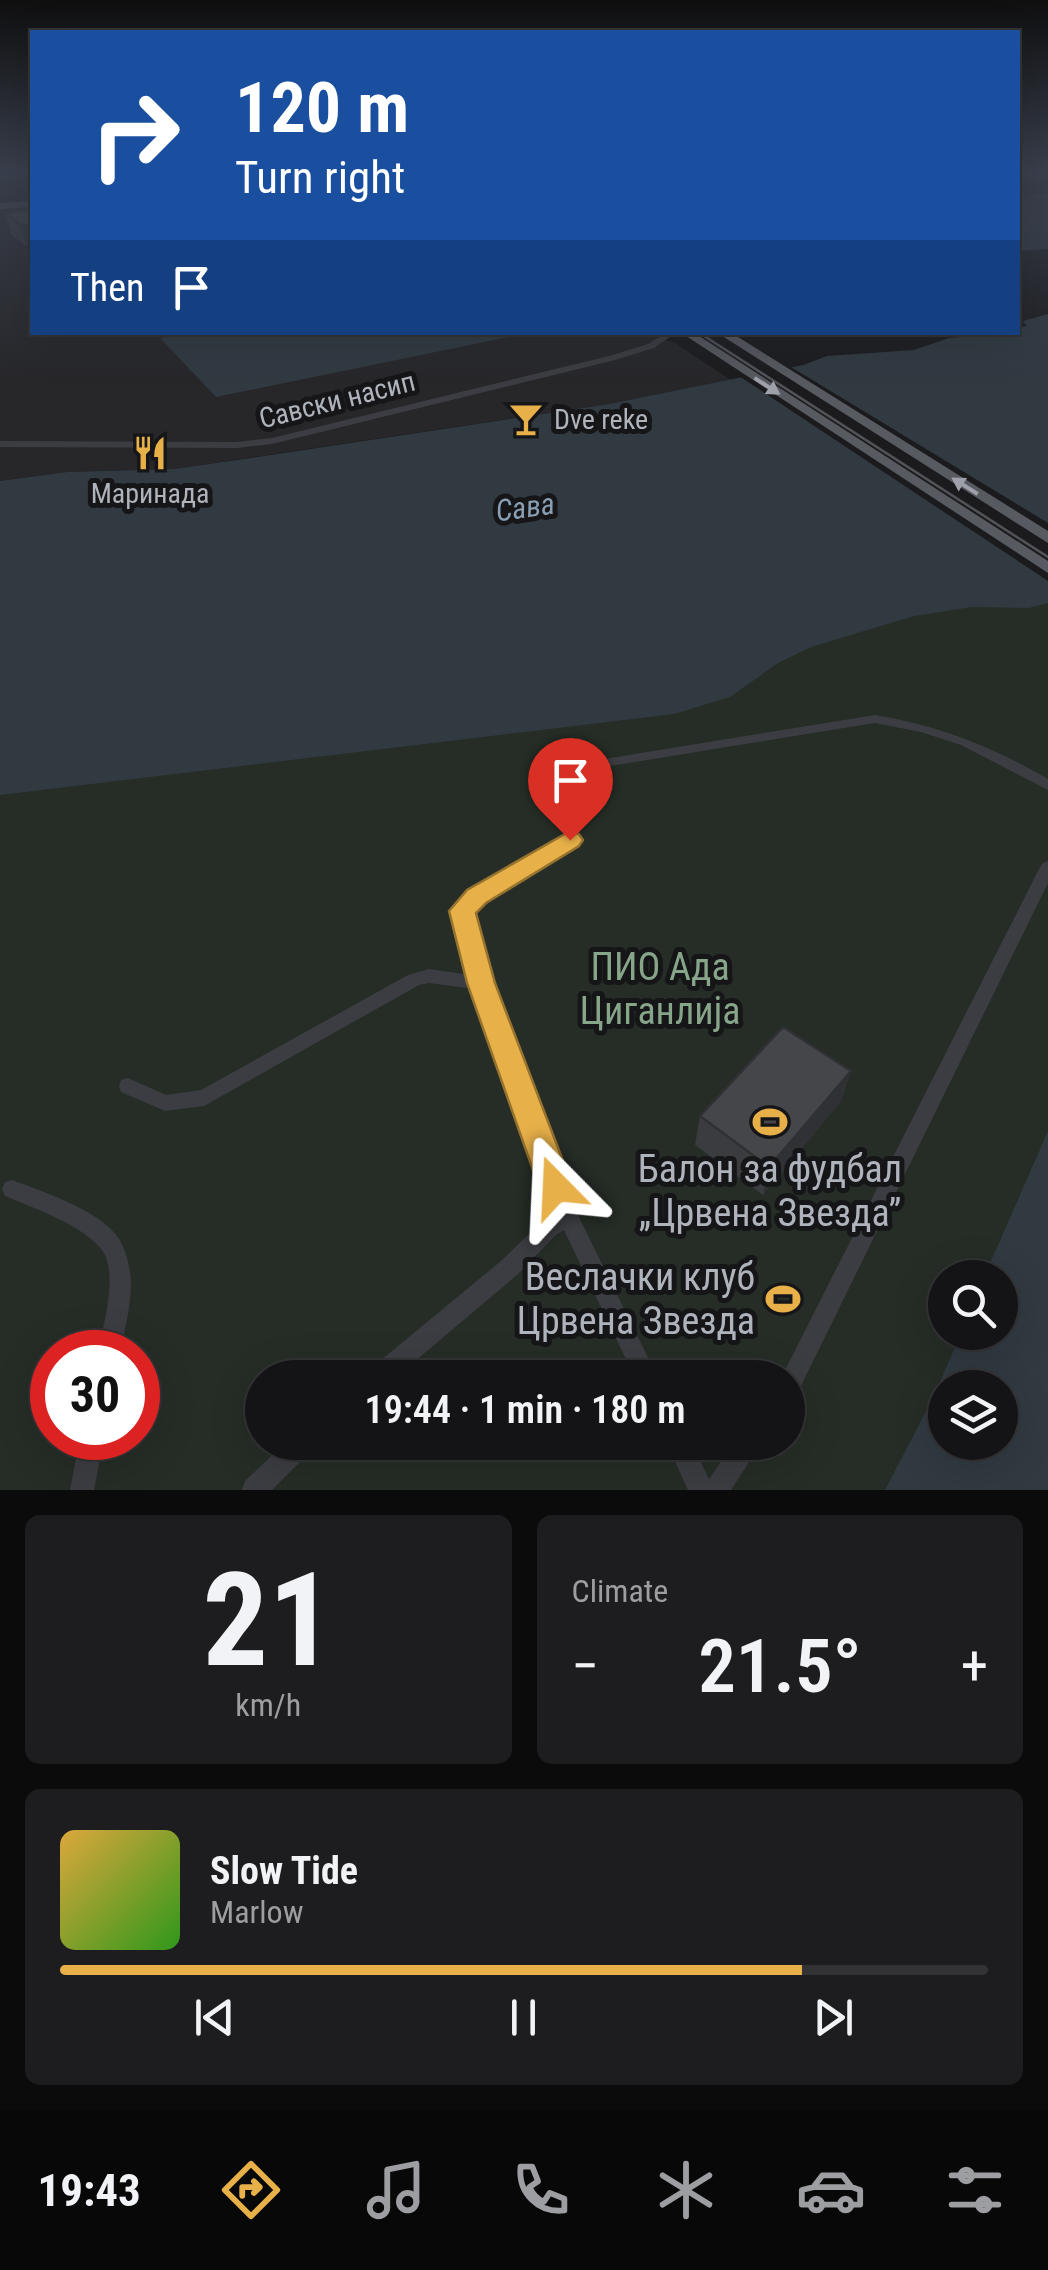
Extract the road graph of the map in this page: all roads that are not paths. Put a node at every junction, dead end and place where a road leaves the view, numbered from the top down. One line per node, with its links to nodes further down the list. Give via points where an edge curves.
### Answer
1 (669, 335): 4 (street, Савски насип, via 612,358 272,441)
2 (690, 335): 6 (main road, one-way to 6)
3 (726, 335): 5 (main road, one-way to 3)
4 (0, 444)
5 (1048, 538)
6 (1048, 568)
7 (604, 762): 8 (street, via 875,719 966,739)
8 (1048, 785)
9 (570, 840): 11 (street, via 462,911)
10 (1048, 867): 18 (street)
11 (481, 983): 12 (street, via 414,980 204,1098 165,1103); 14 (street)
12 (128, 1086)
13 (12, 1189): 15 (street, via 90,1224 117,1254)
14 (568, 1216): 16 (street); 17 (street)
15 (114, 1330)
16 (399, 1360)
17 (637, 1360)
18 (802, 1360)
19 (88, 1460): 23 (street)
20 (285, 1460): 24 (street)
21 (687, 1460): 25 (street)
22 (737, 1460): 26 (street)
23 (82, 1490)
24 (254, 1490)
25 (701, 1490)
26 (716, 1490)

